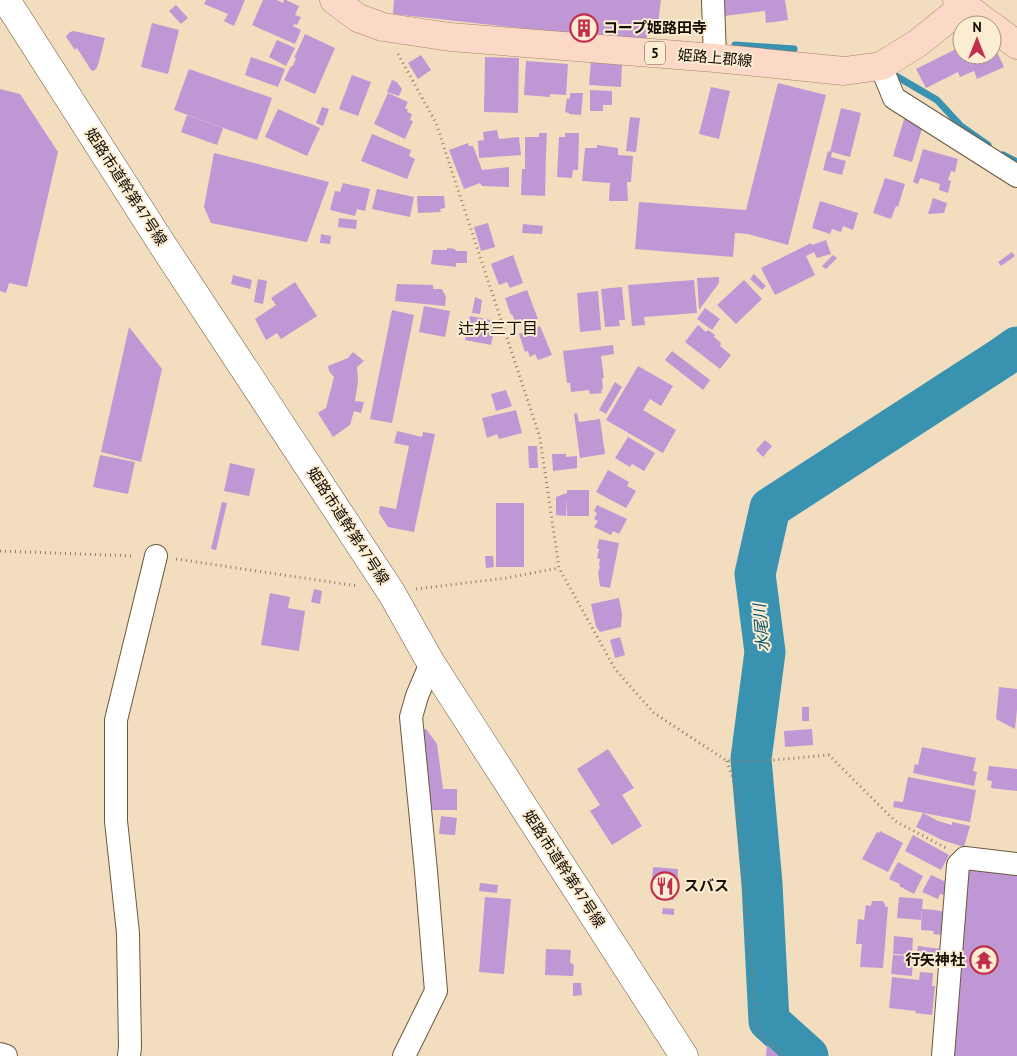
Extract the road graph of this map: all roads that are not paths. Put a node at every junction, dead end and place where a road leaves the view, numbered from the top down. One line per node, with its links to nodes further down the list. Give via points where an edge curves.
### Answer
1 (6, 0): 13 (street, 姫路市道幹第47号線, via 391,592)
2 (334, 0): 5 (main road, 姫路上郡線 / 5)
3 (712, 0): 9 (street)
4 (960, 3): 6 (main road); 10 (main road, 姫路上郡線 / 5, via 918,44)
5 (358, 9): 9 (main road, 姫路上郡線 / 5, via 383,28 450,37)
6 (976, 15)
7 (1002, 34): 8 (main road)
8 (1017, 45)
9 (715, 58): 10 (main road, 姫路上郡線 / 5, via 844,70)
10 (881, 66): 11 (street, via 894,98)
11 (1017, 176)
12 (156, 556): 17 (street, via 116,720 116,821 128,933)
13 (431, 663): 18 (street, via 411,717 436,991); 19 (street, 姫路市道幹第47号線)
14 (1017, 864): 20 (street, via 965,858 958,865)
15 (0, 1054): 16 (street)
16 (6, 1056)
17 (128, 1056)
18 (404, 1056)
19 (684, 1056)
20 (943, 1056)

